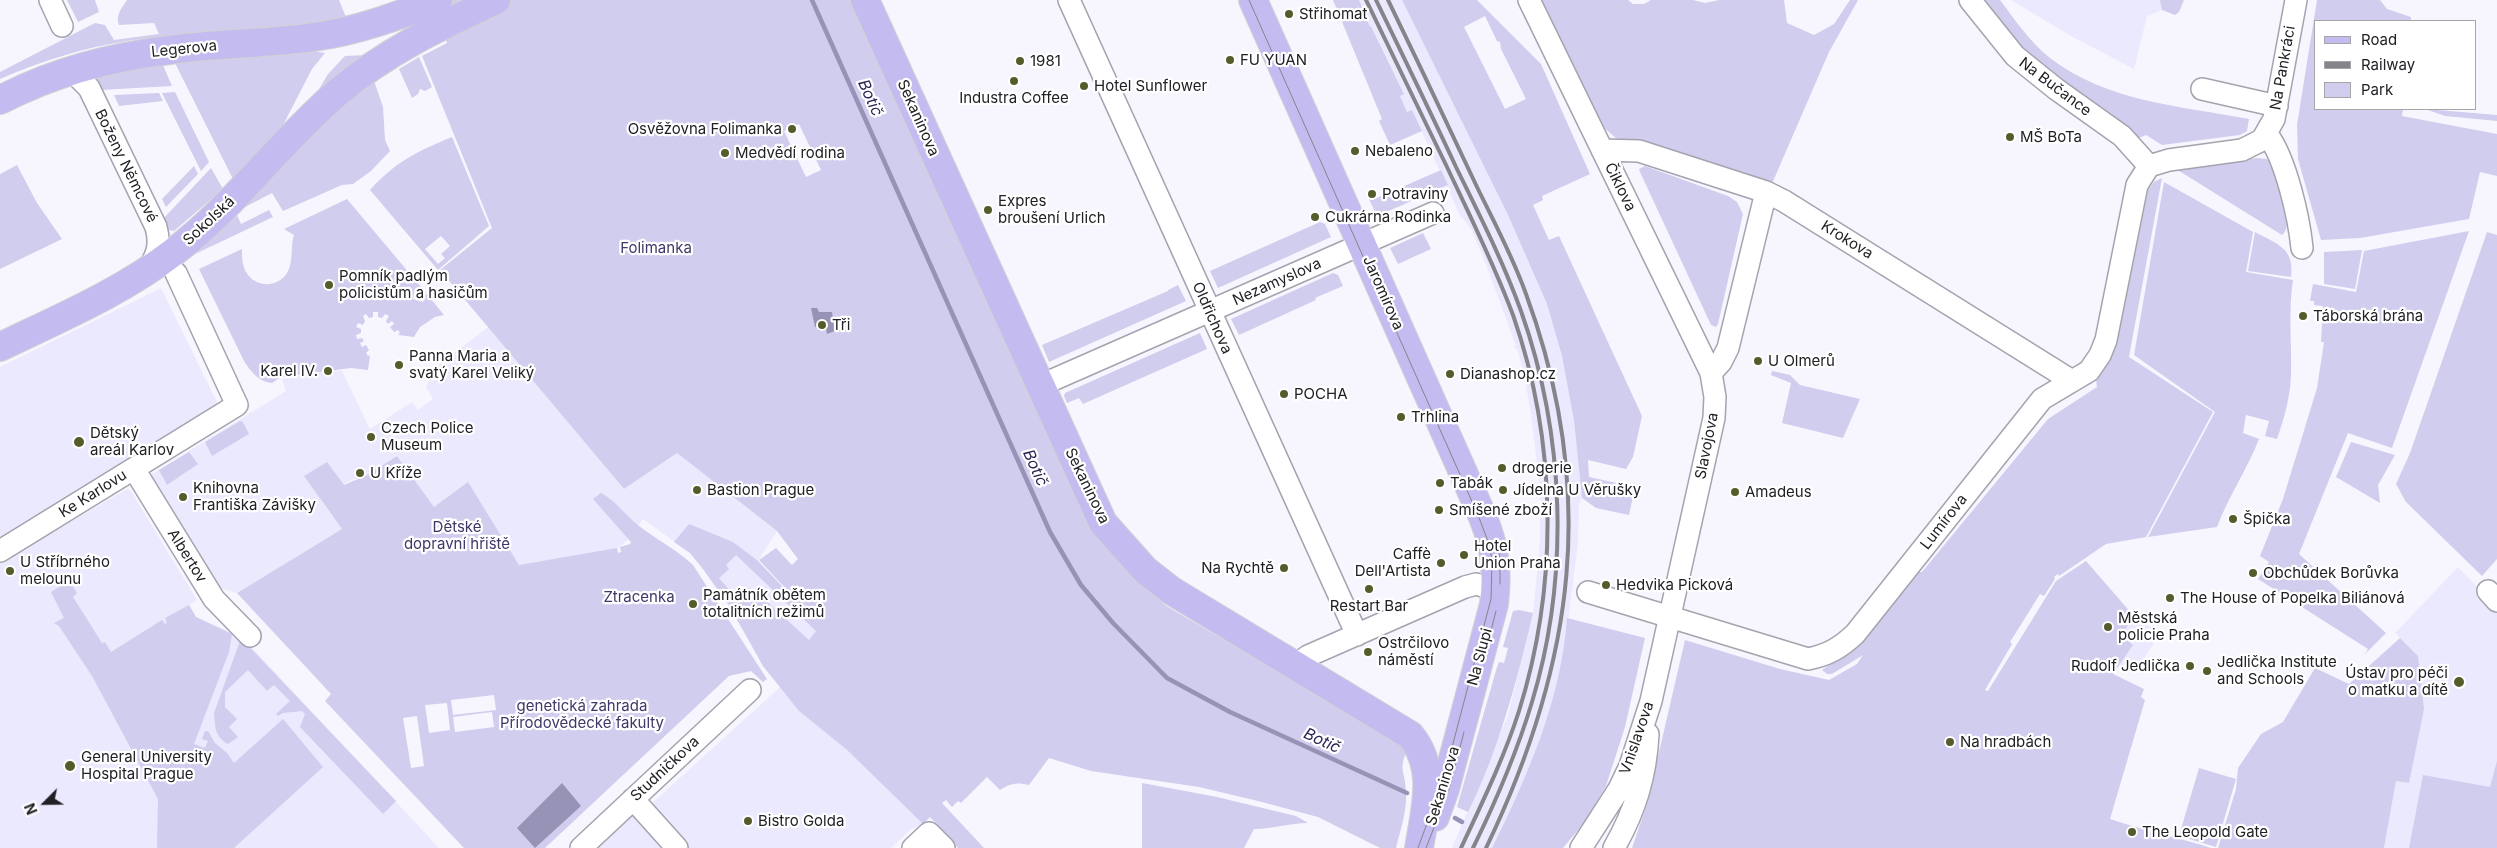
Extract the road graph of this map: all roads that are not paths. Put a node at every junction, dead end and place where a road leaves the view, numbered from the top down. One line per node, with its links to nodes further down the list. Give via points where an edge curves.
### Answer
1 (50, 0): 10 (street)
2 (438, 0): 11 (main road, Legerova, via 332,34 152,52)
3 (496, 0): 22 (main road, Sokolská, via 432,30 389,55 336,94 207,224)
4 (865, 0): 28 (main road, Sekaninova)
5 (1068, 0): 24 (street, Oldřichova)
6 (1253, 0): 20 (main road, Jaromírova)
7 (1530, 0): 16 (street, Čiklova)
8 (1970, 0): 17 (street, Na Bučance, via 2015,56 2122,136)
9 (2296, 0): 14 (street, Na Pankráci)
10 (62, 26)
11 (64, 72): 13 (main road, Legerova); 22 (street, Boženy Němcové, via 76,74 89,88 156,227 157,254)
12 (2202, 89): 14 (street)
13 (0, 100)
14 (2277, 106): 15 (street, Na Pankráci)
15 (2267, 134): 17 (street, via 2257,144 2242,150 2169,160); 21 (street, via 2275,146 2299,221)
16 (1602, 150): 18 (street, Krokova, via 1639,151); 26 (street, Čiklova)
17 (2149, 166): 27 (street, Lumírova, via 2137,186 2106,340 2089,371)
18 (1766, 192): 26 (street, via 1728,348); 27 (street, Krokova)
19 (1433, 213): 20 (street, Nezamyslova)
20 (1362, 244): 24 (street, Nezamyslova); 31 (main road, Jaromírova, via 1490,535 1496,556)
21 (2302, 248)
22 (145, 273): 25 (main road, Sokolská)
23 (176, 273): 29 (street, Ke Karlovu, via 237,405)
24 (1210, 312): 28 (street, Nezamyslova); 34 (street, Oldřichova)
25 (0, 348)
26 (1711, 373): 33 (street, Slavojova, via 1714,418)
27 (2072, 381): 33 (street, Lumírova, via 2042,399 1855,634 1841,647 1824,656 1808,659)
28 (1039, 386): 36 (main road, Sekaninova, via 1103,523 1145,570 1172,591)
29 (134, 469): 30 (street, Ke Karlovu); 35 (street, Albertov, via 214,599)
30 (0, 551)
31 (1496, 590): 34 (street, via 1482,584 1470,585); 39 (main road, Na Slupi)
32 (1588, 592): 33 (street, Lumírova)
33 (1671, 618): 38 (street, Vnislavova)
34 (1357, 635): 36 (street, via 1308,656)
35 (250, 636)
36 (1296, 665): 40 (main road, Sekaninova, via 1410,735)
37 (750, 690): 41 (street, Studničkova)
38 (1651, 701): 47 (street, Vnislavova, via 1630,766); 48 (street, via 1646,763 1640,790)
39 (1462, 724): 40 (main road, via 1456,734 1431,756); 46 (main road, Sekaninova, via 1445,789)
40 (1427, 773): 46 (main road, Sekaninova, via 1428,793)
41 (633, 799): 42 (street, Studničkova); 43 (street)
42 (581, 848)
43 (677, 848)
44 (913, 848): 45 (street, via 929,833)
45 (944, 848)
46 (1421, 848)
47 (1581, 848)
48 (1614, 848)

